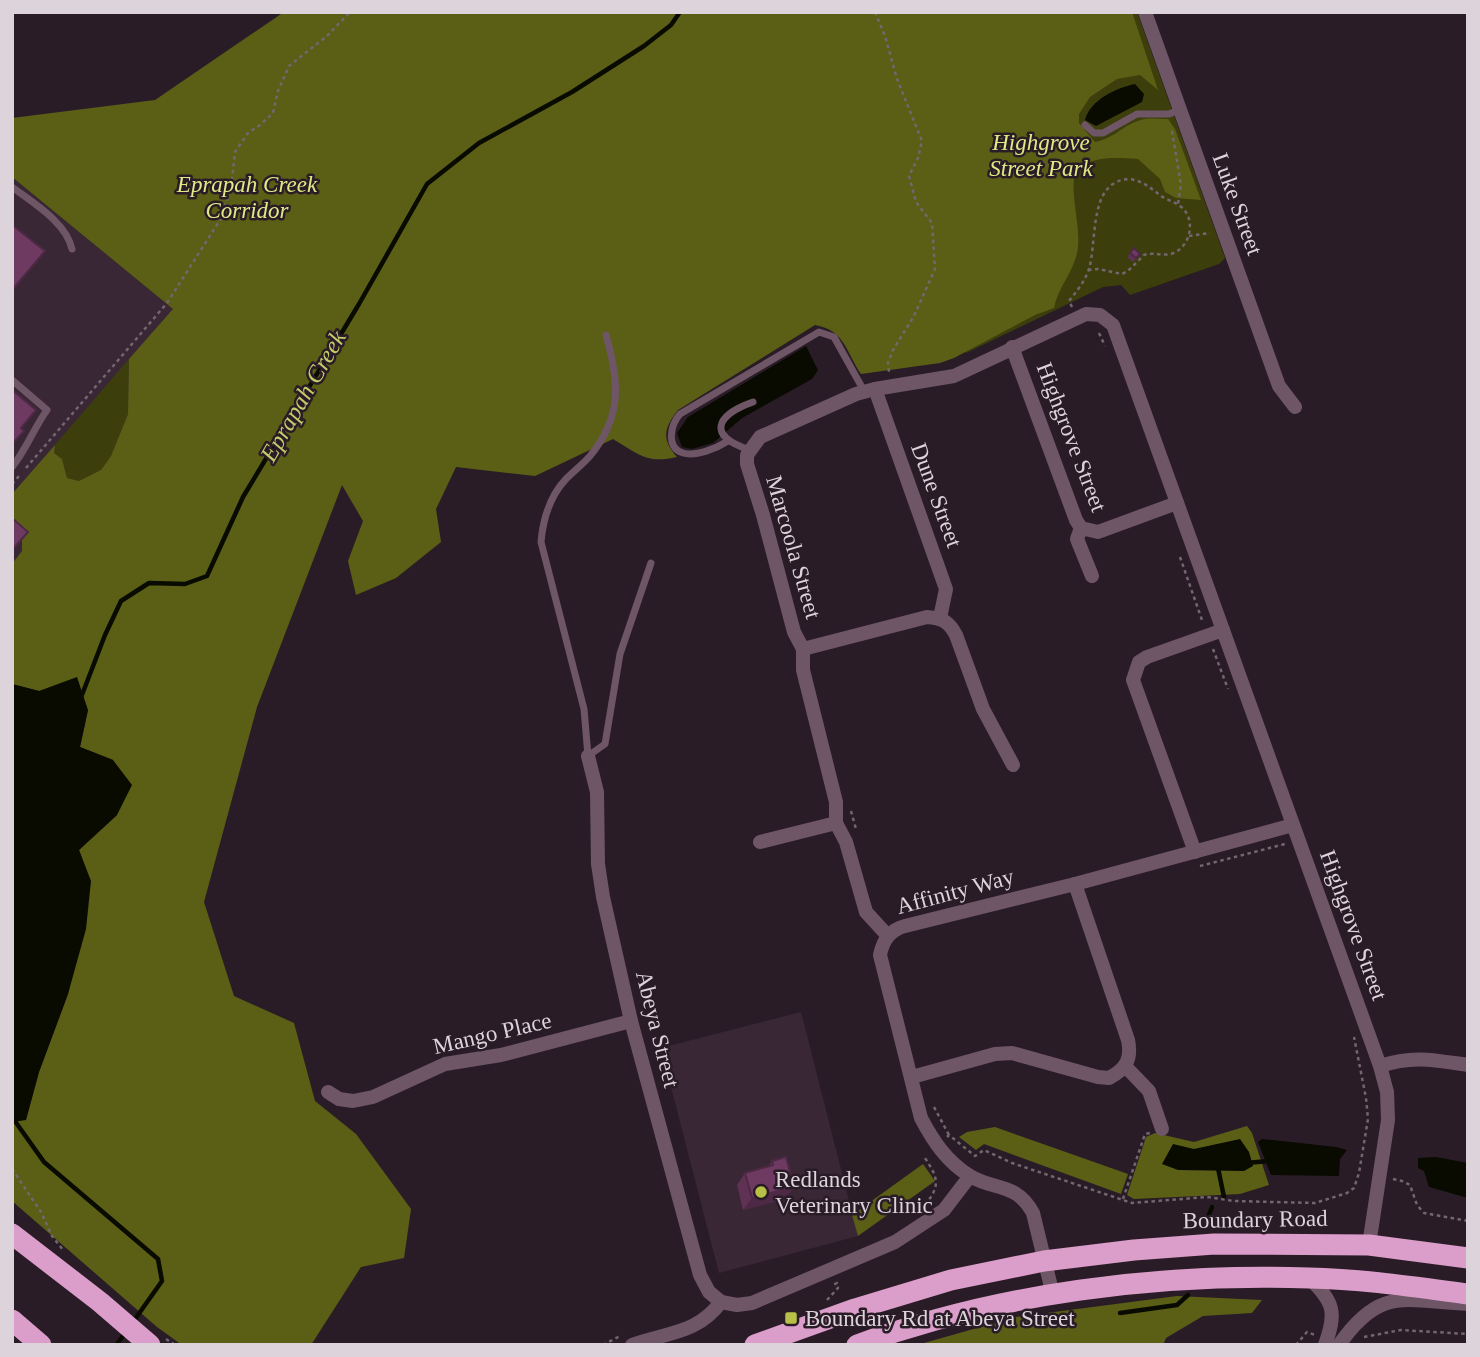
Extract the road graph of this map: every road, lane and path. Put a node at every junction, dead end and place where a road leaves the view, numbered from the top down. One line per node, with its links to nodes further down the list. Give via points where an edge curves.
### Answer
1 (350, 12): 25 (path, via 289,66 272,113 248,132 235,152 231,188 220,220 167,303)
2 (875, 12): 17 (path, via 922,141 909,176 916,202 932,223 935,269 893,350 890,373)
3 (1145, 12): 4 (street, Luke Street)
4 (1180, 110): 5 (lane, via 1137,114 1103,134); 7 (street, Luke Street)
5 (1085, 125)
6 (12, 187): 9 (lane, via 64,229)
7 (1223, 229): 8 (path); 19 (street, Luke Street, via 1279,386)
8 (1189, 236): 10 (path, via 1178,250 1144,255 1122,274); 10 (path, via 1189,218 1180,206 1142,181 1118,181 1100,198)
9 (72, 249)
10 (1088, 270): 12 (path, via 1069,301)
11 (1100, 315): 12 (street, Marcoola Street); 26 (street, Highgrove Street, via 1112,325)
12 (1076, 318): 14 (street, Marcoola Street); 15 (path, via 1081,329 1091,327 1099,333)
13 (606, 334): 36 (lane, via 616,370 617,396 609,427 557,492 543,518 541,542 584,709)
14 (1012, 347): 17 (street, Marcoola Street, via 954,376); 27 (street, Highgrove Street)
15 (1107, 352)
16 (12, 380): 22 (lane, via 47,410)
17 (866, 387): 20 (lane, via 834,337 820,332 812,335 680,414 671,428 673,444 684,453); 23 (street, Marcoola Street, via 760,437); 31 (street, Dune Street, via 946,589)
18 (753, 402): 20 (lane, via 723,420 721,432)
19 (1295, 407)
20 (728, 441): 23 (lane)
21 (15, 443): 22 (lane)
22 (23, 450): 24 (lane)
23 (750, 450): 34 (street, Marcoola Street, via 747,464 794,632)
24 (12, 467)
25 (12, 484)
26 (1177, 503): 27 (street, Highgrove Street, via 1098,532); 32 (street, Highgrove Street)
27 (1081, 527): 30 (street, via 1077,539)
28 (1177, 546): 33 (path)
29 (651, 563): 36 (lane, via 620,654 606,744)
30 (1092, 576)
31 (940, 618): 34 (street, via 927,617); 37 (street, via 956,635 983,709)
32 (1223, 630): 33 (street); 40 (street, Highgrove Street)
33 (1208, 636): 35 (path); 44 (street, via 1147,657 1139,662 1132,680)
34 (803, 649): 39 (street, Marcoola Street, via 803,670 836,802)
35 (1232, 700)
36 (588, 756): 47 (street, Abeya Street, via 597,792 603,897)
37 (1013, 765)
38 (851, 812): 41 (path)
39 (836, 823): 42 (street); 46 (street, Marcoola Street, via 866,912)
40 (1287, 827): 43 (path); 44 (street, Affinity Way); 51 (street, Highgrove Street)
41 (858, 839)
42 (760, 842)
43 (1287, 844)
44 (1195, 852): 45 (street, Affinity Way)
45 (1075, 884): 46 (street, Affinity Way, via 905,926); 50 (street, via 1128,1040 1130,1056)
46 (888, 936): 52 (street, Affinity Way, via 880,955)
47 (631, 1021): 53 (street, Mango Place, via 445,1065 373,1097 353,1101); 71 (street, Abeya Street, via 700,1275 709,1292)
48 (1352, 1028): 57 (path, via 1368,1109)
49 (1468, 1065): 51 (street, via 1422,1058)
50 (1125, 1066): 52 (street, via 1109,1078 1098,1077 1012,1053); 54 (street, via 1149,1091)
51 (1380, 1066): 59 (street, Highgrove Street, via 1388,1120)
52 (918, 1076): 55 (path); 58 (street, Affinity Way, via 921,1118 933,1142)
53 (328, 1092)
54 (1162, 1129): 61 (path, via 1145,1134)
55 (949, 1135)
56 (12, 1169): 65 (path)
57 (1359, 1173): 59 (path); 60 (path, via 1347,1193 1315,1203 1234,1202)
58 (970, 1177): 67 (street, Affinity Way, via 1016,1192 1027,1202); 71 (street, via 944,1210 895,1242 752,1303)
59 (1379, 1177): 62 (path, via 1410,1185 1424,1213); 64 (street, Highgrove Street)
60 (1208, 1197)
61 (1123, 1199)
62 (1468, 1221)
63 (12, 1234): 76 (highway)
64 (1369, 1245): 66 (highway, Boundary Road); 67 (highway, Boundary Road, via 1214,1244)
65 (66, 1253)
66 (1468, 1258)
67 (1044, 1261): 70 (street); 79 (highway, Boundary Road, via 897,1295)
68 (1309, 1278): 69 (highway); 70 (highway, via 1144,1283); 81 (street, via 1332,1306)
69 (1468, 1294)
70 (1053, 1295): 80 (highway, via 933,1321)
71 (722, 1302): 78 (street, via 710,1318 695,1327)
72 (1468, 1304): 82 (street, via 1392,1300 1368,1311)
73 (12, 1320): 77 (highway)
74 (1468, 1334): 75 (path, via 1401,1330 1370,1335)
75 (1360, 1342)
76 (150, 1344)
77 (41, 1345)
78 (632, 1345)
79 (755, 1345)
80 (857, 1345)
81 (1325, 1345)
82 (1339, 1345)

